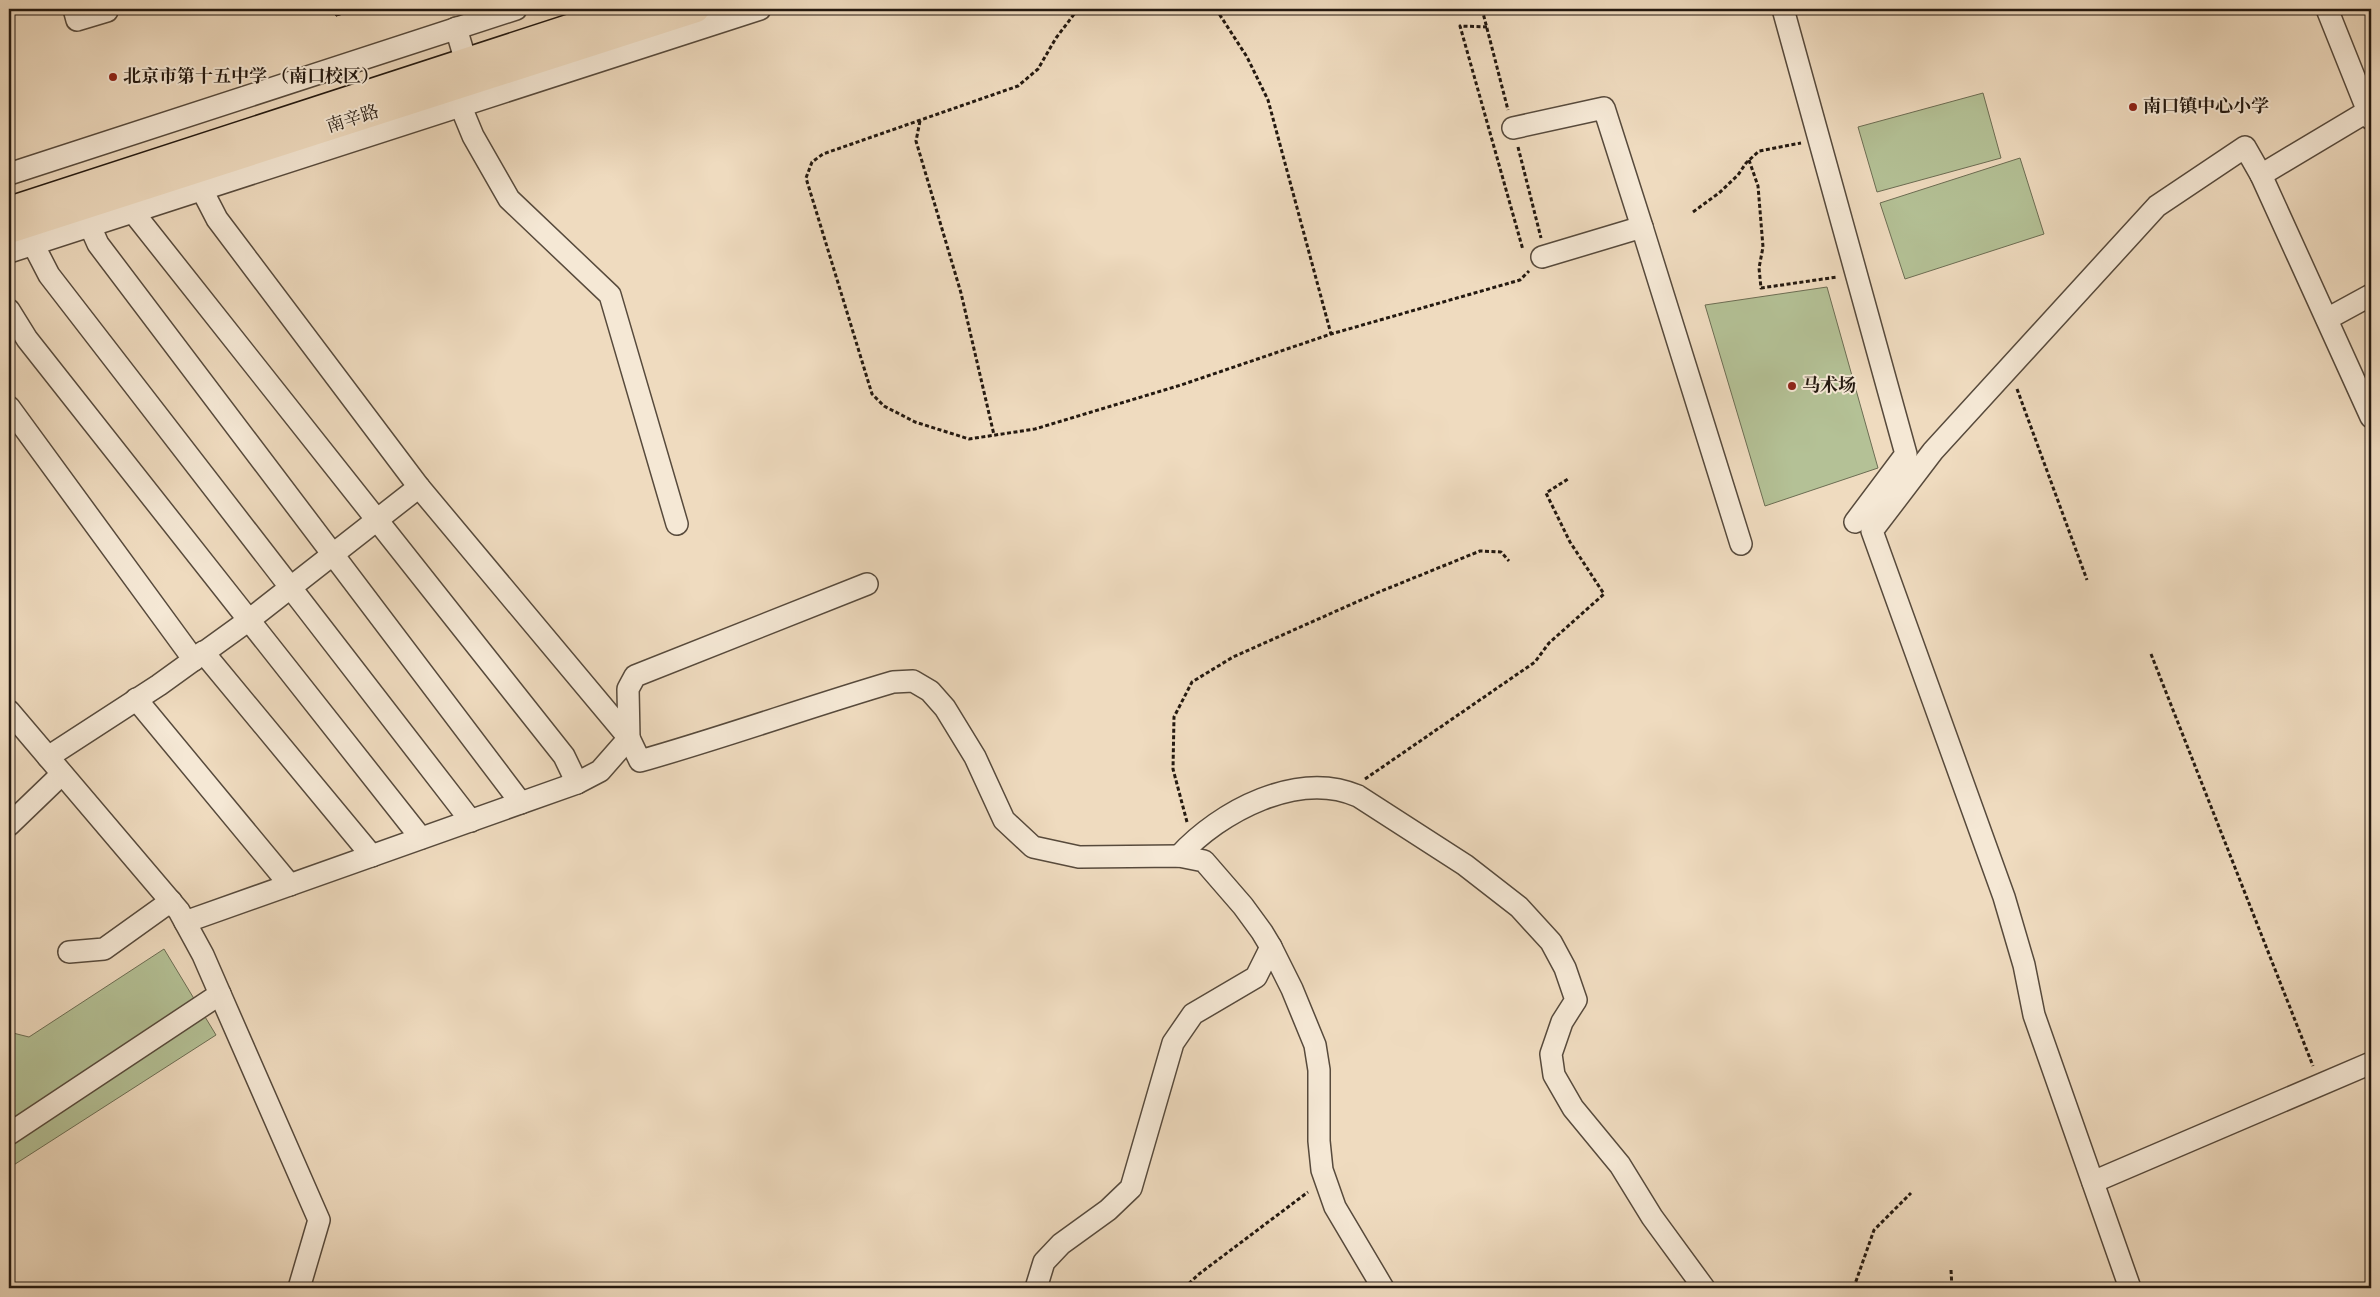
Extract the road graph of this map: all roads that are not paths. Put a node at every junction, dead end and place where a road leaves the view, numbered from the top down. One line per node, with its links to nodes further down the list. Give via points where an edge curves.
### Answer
1 (74, 9): 2 (street, via 77,20)
2 (106, 9)
3 (516, 9): 9 (street)
4 (627, 9): 10 (main road, 南辛路)
5 (696, 9): 12 (main road, 南辛路)
6 (760, 9): 11 (street)
7 (1783, 9): 33 (street, via 1906,454)
8 (2327, 9): 13 (street)
9 (456, 28): 10 (street); 15 (street)
10 (466, 62): 18 (main road, 南辛路)
11 (461, 107): 12 (street); 34 (street, via 473,136 509,199 610,295)
12 (404, 115): 17 (street); 20 (main road, 南辛路)
13 (2370, 115): 16 (street)
14 (1512, 128): 21 (street, via 1604,108)
15 (9, 174)
16 (2261, 175): 28 (street); 61 (street, via 2245,146 2157,206 1933,450 1872,531 2004,897 2024,965 2034,1015)
17 (202, 190): 19 (street); 31 (street, via 217,219)
18 (9, 210)
19 (133, 212): 20 (street); 32 (street)
20 (79, 222): 22 (main road, 南辛路); 23 (street); 36 (street)
21 (1642, 227): 25 (street); 35 (street)
22 (9, 230)
23 (32, 244): 24 (street); 38 (street, via 49,275)
24 (9, 252)
25 (1530, 261)
26 (2371, 295): 28 (street)
27 (9, 310): 39 (street, via 27,339)
28 (2326, 318): 30 (street)
29 (9, 407): 40 (street)
30 (2370, 411)
31 (419, 487): 32 (street); 43 (street)
32 (377, 520): 36 (street); 46 (street, via 564,756)
33 (1855, 522)
34 (677, 524)
35 (1740, 544)
36 (333, 554): 38 (street); 47 (street)
37 (867, 584): 43 (street, via 635,676 628,688)
38 (290, 587): 39 (street); 48 (street)
39 (249, 620): 40 (street); 50 (street)
40 (198, 656): 41 (street); 52 (street)
41 (136, 700): 44 (street); 53 (street)
42 (9, 711): 44 (street)
43 (629, 738): 46 (street, via 600,771); 51 (street, via 640,761 893,682 913,681 930,691 945,708 975,757 1004,820 1033,847 1079,856)
44 (48, 757): 45 (street)
45 (62, 774): 49 (street); 54 (street)
46 (577, 783): 47 (street)
47 (521, 803): 48 (street)
48 (471, 821): 50 (street)
49 (9, 825)
50 (421, 838): 52 (street)
51 (1185, 849): 56 (street, via 1204,861 1252,919); 65 (street, via 1209,828 1251,803 1302,788 1342,789 1465,865 1520,907 1551,942 1565,968 1576,1000 1562,1022 1551,1054 1554,1075 1573,1108 1620,1165 1652,1217)
52 (372, 856): 53 (street)
53 (290, 885): 55 (street)
54 (171, 902): 55 (street); 57 (street, via 104,949)
55 (185, 922): 58 (street)
56 (1271, 948): 63 (street, via 1256,977 1193,1014 1173,1043 1131,1188 1108,1210 1061,1244 1044,1262); 64 (street, via 1315,1045 1319,1070 1322,1170 1335,1207)
57 (69, 952)
58 (220, 994): 60 (street); 62 (street, via 319,1220)
59 (2371, 1063): 61 (street)
60 (9, 1134)
61 (2093, 1182): 66 (street)
62 (299, 1288)
63 (1036, 1288)
64 (1383, 1288)
65 (1704, 1288)
66 (2130, 1288)

